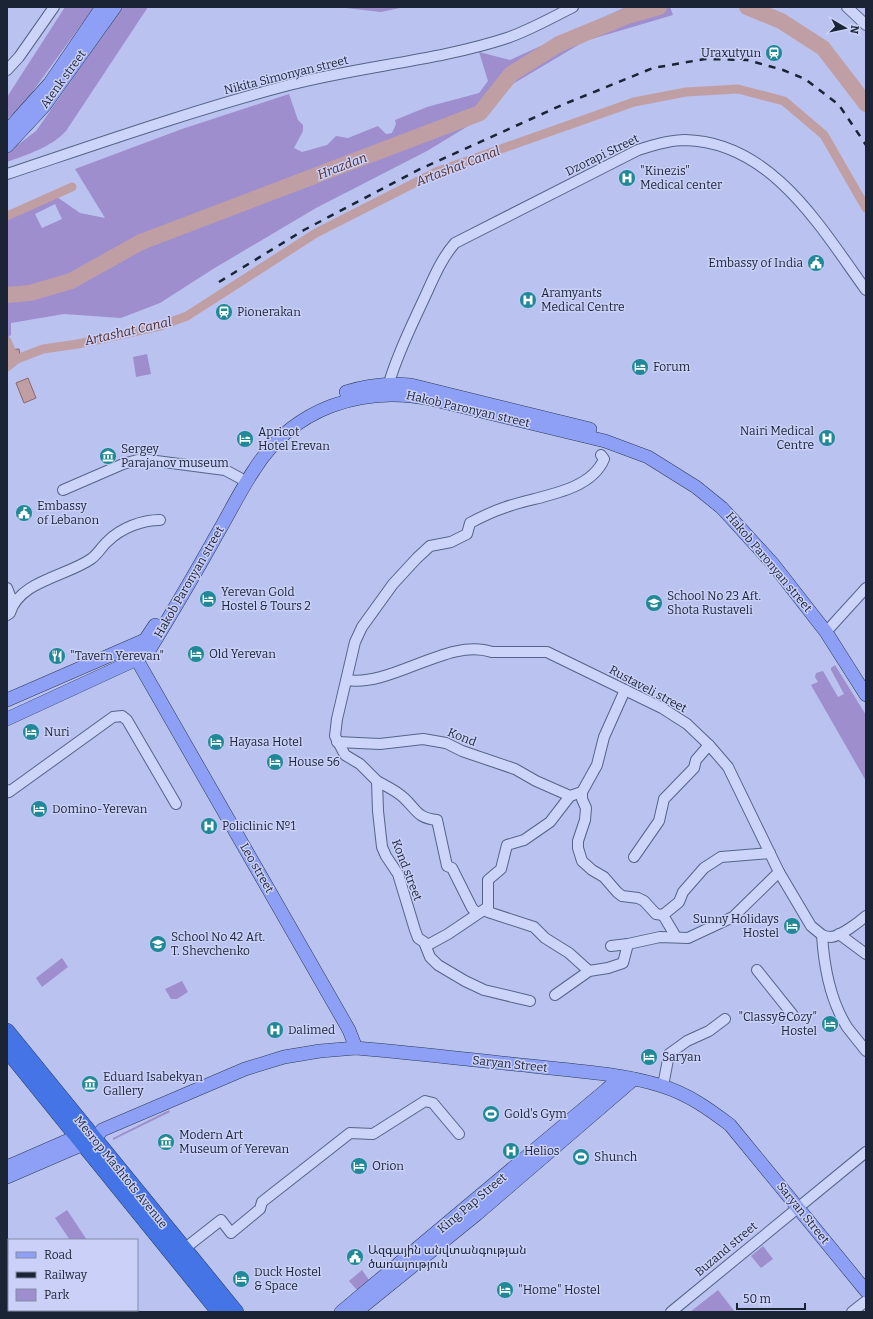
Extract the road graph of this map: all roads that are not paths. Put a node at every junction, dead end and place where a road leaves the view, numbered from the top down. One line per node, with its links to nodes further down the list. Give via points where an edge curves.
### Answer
1 (54, 7): 7 (street)
2 (102, 7): 8 (main road, Atenk street, via 50,83)
3 (115, 7): 9 (main road, Atenk street, via 45,105)
4 (573, 7): 10 (street, Nikita Simonyan street, via 508,38 469,49 289,85 185,115)
5 (847, 7): 6 (street)
6 (866, 25)
7 (7, 70)
8 (7, 131)
9 (7, 146)
10 (7, 174)
11 (866, 290): 12 (street, Dzorapi Street, via 817,223 788,189 765,168 714,144 685,140 656,144 638,150 455,243 437,271 395,362)
12 (389, 383): 14 (main road, Hakob Paronyan street, via 343,393 303,413 270,438 250,461); 22 (main road, Hakob Paronyan street, via 411,385 555,419 638,444 668,459 684,468 747,524 798,583)
13 (601, 455): 25 (street, via 604,459 597,472 563,492 496,511 470,523 467,534 451,542 430,546 393,584 362,627 355,642)
14 (240, 478): 15 (street, via 225,470 141,460 123,464); 23 (main road, Hakob Paronyan street, via 150,634 145,640)
15 (63, 490)
16 (160, 520): 20 (street, via 148,520 117,532 92,559 39,583)
17 (7, 588): 20 (street)
18 (866, 588): 22 (street)
19 (866, 594): 22 (street)
20 (13, 603): 21 (street)
21 (7, 615)
22 (830, 631): 24 (main road, Hakob Paronyan street, via 722,508 664,466 605,442 413,395 389,394 369,395 338,403 303,420 278,440 254,469 150,649); 26 (main road, Hakob Paronyan street); 28 (main road, Hakob Paronyan street)
23 (130, 648): 24 (main road, Leo street); 29 (main road, Hakob Paronyan street)
24 (137, 659): 30 (main road, Hakob Paronyan street); 59 (main road, Leo street, via 346,1023)
25 (347, 680): 27 (street, Rustaveli street, via 357,681 385,676 417,663 468,650 547,652); 31 (street, via 336,719 335,736)
26 (866, 680)
27 (625, 690): 32 (street, Rustaveli street, via 687,724); 35 (street, via 604,738 597,765)
28 (866, 695)
29 (7, 700)
30 (7, 719)
31 (338, 742): 33 (street, via 345,755 360,764); 36 (street, Kond, via 380,744 423,739 446,743 515,769)
32 (709, 745): 38 (street, Rustaveli street, via 728,767); 39 (street, via 696,760 694,768 664,799 659,821)
33 (377, 781): 42 (street, via 405,798 414,811 423,817 437,820 447,866 452,868); 49 (street, Kond street, via 382,847 398,874 418,938)
34 (7, 790): 37 (street, via 9,792 112,717 122,716 127,720)
35 (582, 792): 36 (street); 43 (street, via 586,808 578,848 582,861 604,877 622,896 644,900 656,914)
36 (570, 796): 41 (street, via 550,822 524,840 507,845 501,868 488,880)
37 (176, 804)
38 (770, 853): 40 (street, Rustaveli street); 43 (street, via 722,857 704,868 683,892 679,902)
39 (634, 857)
40 (779, 872): 46 (street, Rustaveli street, via 811,926); 47 (street, via 733,917 688,938)
41 (488, 907): 42 (street); 53 (street, via 488,912 534,927)
42 (477, 913): 49 (street)
43 (663, 915): 47 (street)
44 (866, 916): 45 (street)
45 (839, 934): 46 (street, via 831,937); 51 (street)
46 (822, 935): 61 (street, via 831,995 847,1026)
47 (676, 937): 48 (street, via 660,937)
48 (628, 944): 50 (street); 53 (street, via 623,963)
49 (426, 946): 55 (street, Kond street, via 430,957 438,965 465,981 495,993)
50 (611, 946)
51 (866, 954)
52 (757, 970): 56 (street)
53 (589, 971): 54 (street)
54 (555, 995)
55 (530, 1001)
56 (793, 1015)
57 (725, 1019): 64 (street, via 669,1054)
58 (7, 1031): 66 (highway, Mesrop Mashtots Avenue)
59 (356, 1048): 62 (main road, Saryan Street); 66 (main road, Saryan Street, via 284,1057 245,1069)
60 (7, 1050): 66 (highway, Mesrop Mashtots Avenue)
61 (866, 1051)
62 (620, 1077): 63 (main road, Saryan Street); 76 (main road, King Pap Street, via 482,1196)
63 (634, 1079): 64 (main road, Saryan Street); 77 (main road, King Pap Street, via 477,1214)
64 (663, 1086): 70 (main road, Saryan Street, via 684,1094 730,1125)
65 (459, 1134): 71 (street, via 433,1103 424,1101 373,1134 350,1133 262,1202 260,1209 231,1233 221,1220)
66 (86, 1138): 68 (main road); 69 (main road); 71 (highway, Mesrop Mashtots Avenue); 74 (highway, Mesrop Mashtots Avenue)
67 (866, 1152): 70 (street, Buzand street)
68 (7, 1167)
69 (7, 1177)
70 (798, 1207): 72 (main road, Saryan Street); 78 (street, Buzand street)
71 (184, 1249): 75 (highway, Mesrop Mashtots Avenue)
72 (866, 1291)
73 (866, 1301): 79 (street)
74 (219, 1312)
75 (236, 1312)
76 (341, 1312)
77 (356, 1312)
78 (671, 1312)
79 (852, 1312)

